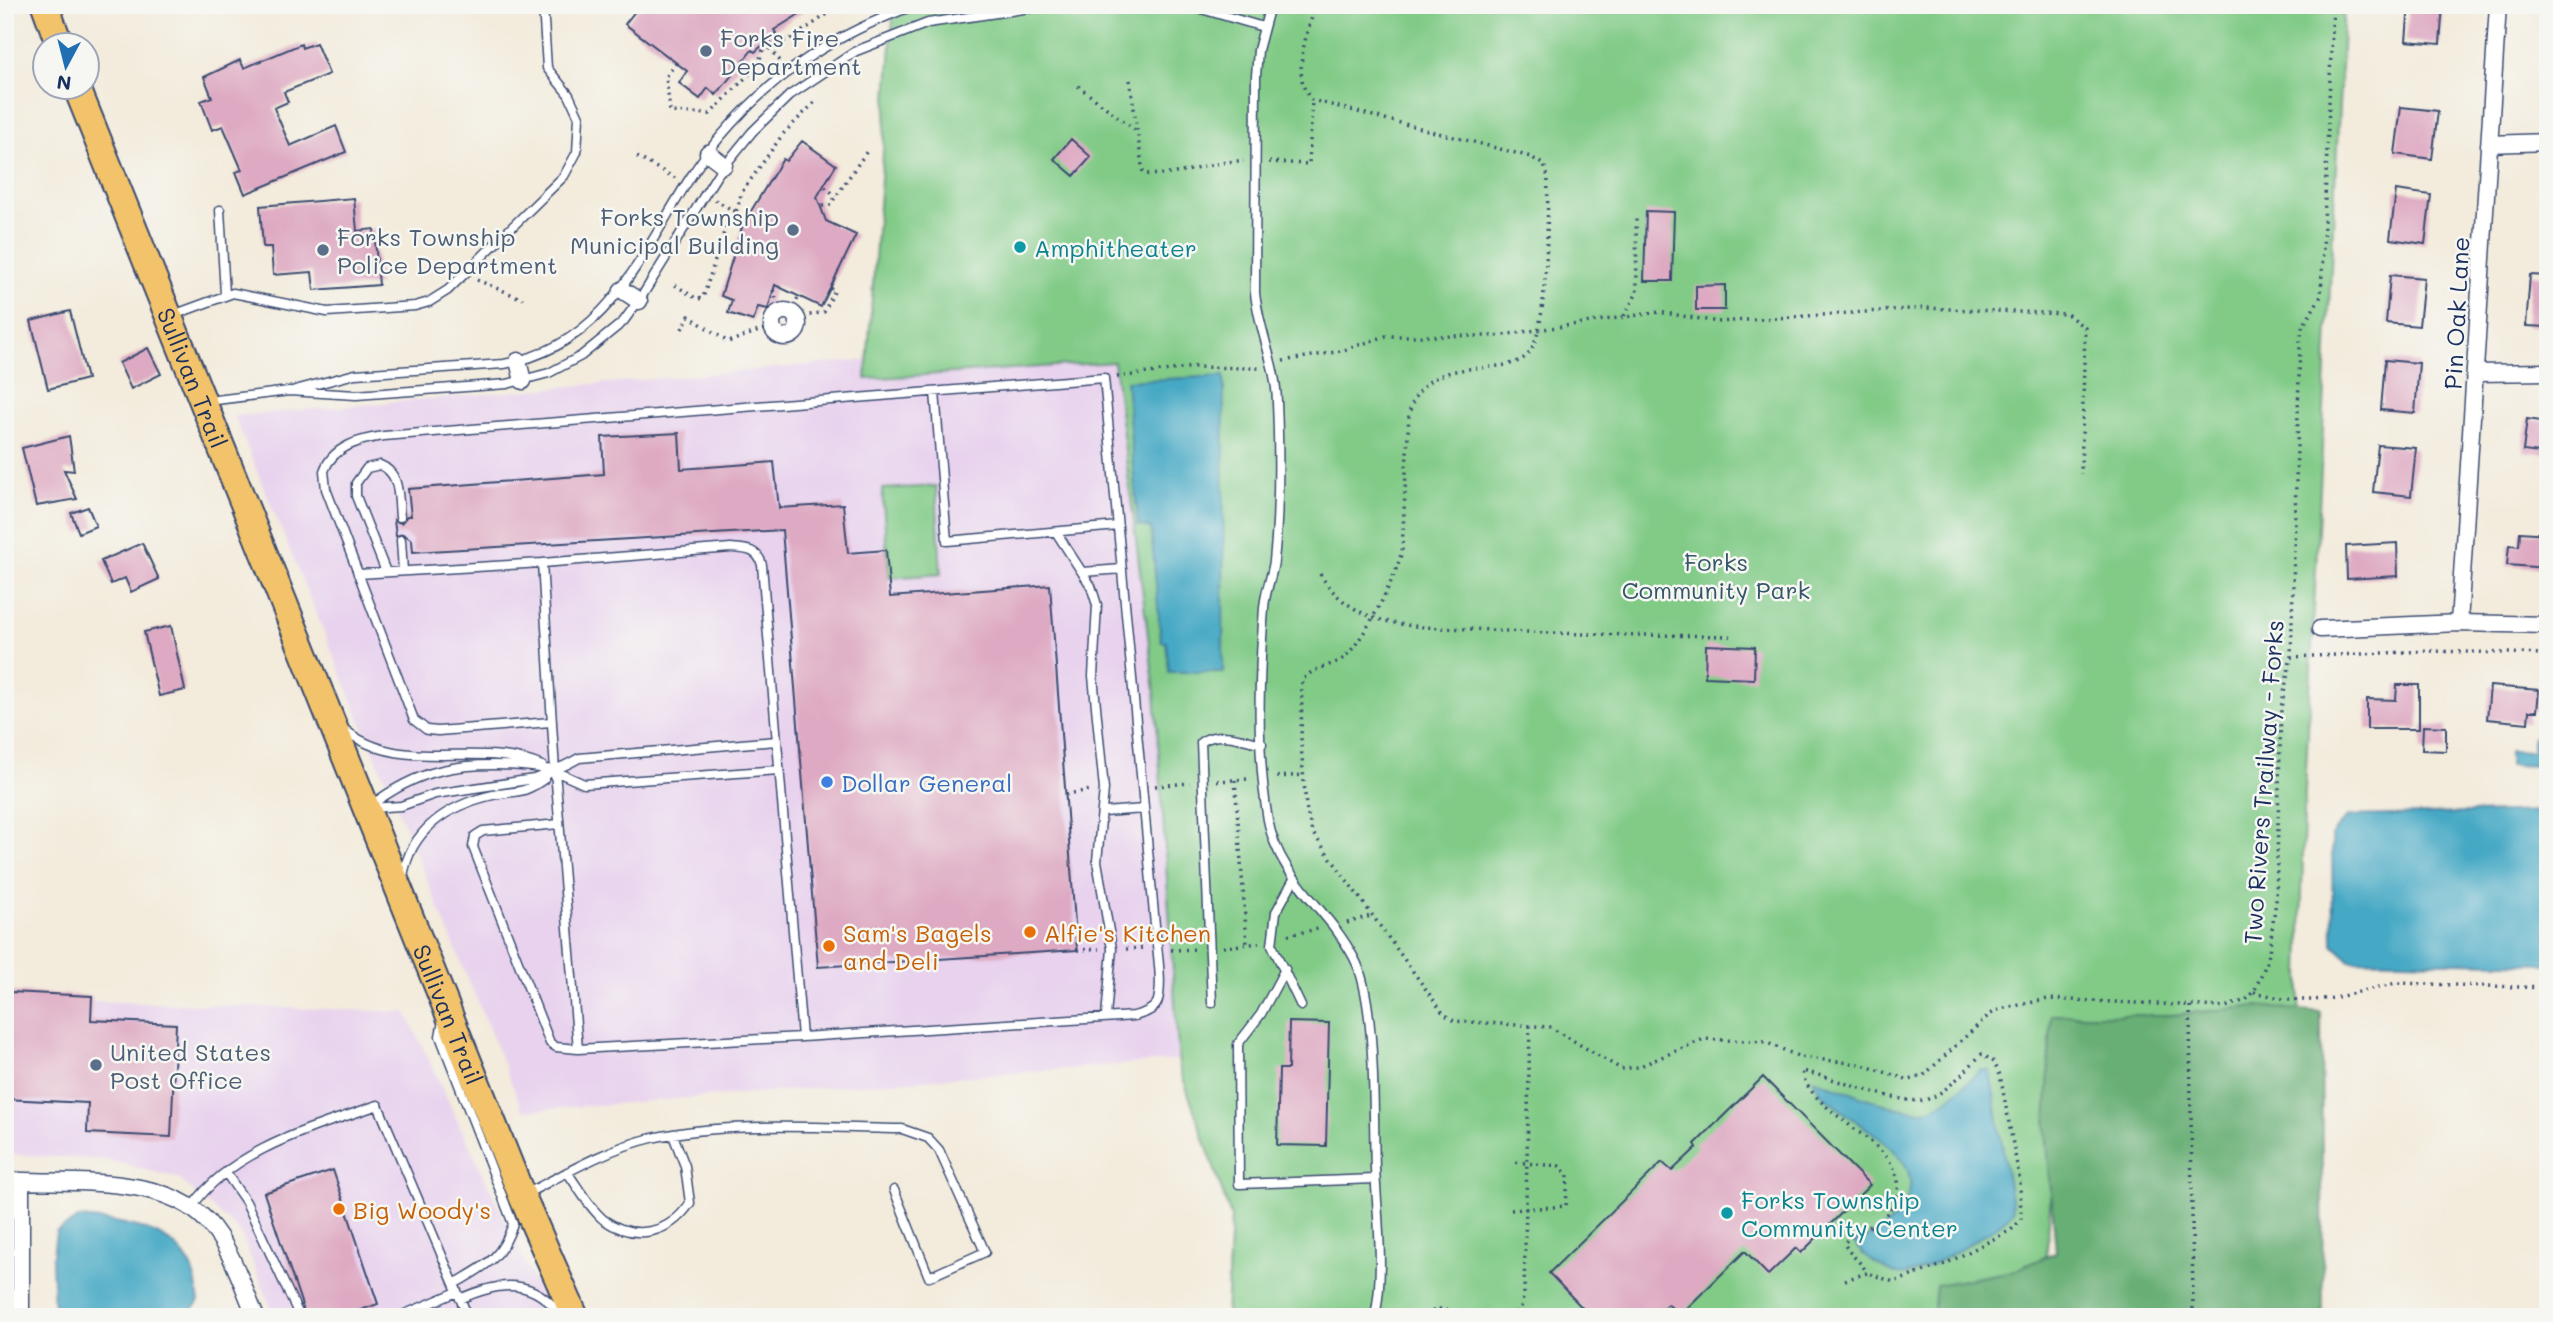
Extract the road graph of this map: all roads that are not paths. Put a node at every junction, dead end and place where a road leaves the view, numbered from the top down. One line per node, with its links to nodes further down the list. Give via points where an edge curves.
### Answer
1 (45, 5): 9 (main road)
2 (543, 5): 17 (lane, via 547,68 569,95 579,117 577,152 564,176 465,274 429,302 379,309 319,312)
3 (916, 5): 13 (lane, via 847,33 789,71 737,118)
4 (1051, 5): 14 (lane, via 928,23 856,51 790,95)
5 (1188, 5): 8 (lane)
6 (2498, 5): 12 (street, Pin Oak Lane)
7 (1267, 6): 8 (lane)
8 (1263, 27): 43 (lane, via 1256,64 1255,293 1278,403 1274,559 1264,607)
9 (55, 32)
10 (83, 102): 19 (main road, Sullivan Trail)
11 (2548, 142): 12 (street)
12 (2489, 144): 22 (street, Pin Oak Lane)
13 (708, 153): 14 (street); 16 (lane)
14 (724, 165): 18 (lane)
15 (220, 210): 17 (lane)
16 (622, 290): 18 (street); 20 (lane, via 600,316 569,339)
17 (225, 293): 19 (lane)
18 (639, 301): 23 (lane, via 613,331 581,356)
19 (168, 318): 26 (main road, Sullivan Trail)
20 (518, 361): 23 (street); 24 (lane, via 355,374)
21 (2548, 372): 22 (street)
22 (2476, 373): 37 (street, Pin Oak Lane)
23 (523, 381): 24 (lane, via 356,395)
24 (289, 391): 26 (lane)
25 (935, 392): 28 (lane, via 1104,378); 29 (lane, via 947,541); 36 (lane, via 367,438 338,452 326,465 324,477)
26 (202, 401): 40 (main road, Sullivan Trail)
27 (400, 517): 34 (lane, via 392,474 380,466 367,468 356,483 356,496)
28 (1118, 526): 29 (lane); 32 (lane)
29 (1056, 532): 35 (lane)
30 (401, 540): 33 (lane)
31 (542, 563): 33 (lane); 41 (lane); 42 (lane, via 731,548 758,554)
32 (1122, 569): 35 (lane); 47 (lane)
33 (403, 571): 34 (lane)
34 (386, 572): 36 (lane)
35 (1083, 572): 48 (lane, via 1097,605 1093,669)
36 (358, 574): 41 (lane, via 417,724 438,731)
37 (2459, 623): 38 (street); 39 (street)
38 (2548, 625)
39 (2320, 629)
40 (327, 710): 45 (lane, via 360,741 389,753 520,757); 46 (main road, Sullivan Trail)
41 (551, 722): 45 (lane)
42 (776, 741): 44 (lane); 45 (lane, via 579,758)
43 (1262, 744): 50 (lane, via 1269,822); 53 (lane, via 1210,736 1201,742)
44 (779, 770): 45 (lane, via 584,784); 57 (lane)
45 (555, 771): 46 (lane, via 534,779 435,794 401,806); 46 (lane, via 523,766 442,769 397,785); 49 (lane); 51 (lane, via 527,791 471,800 423,829 407,856)
46 (367, 809): 51 (main road, Sullivan Trail)
47 (1144, 809): 48 (lane); 56 (lane, via 1158,996 1147,1013)
48 (1104, 812): 56 (lane, via 1097,861 1112,949)
49 (559, 824): 58 (lane); 58 (lane, via 483,831 475,836 473,847 550,1043)
50 (1293, 881): 52 (lane, via 1276,912 1272,945); 62 (lane, via 1344,942 1362,978)
51 (402, 894): 54 (main road, Sullivan Trail)
52 (1285, 969): 55 (lane); 62 (lane, via 1261,1014 1238,1044 1239,1184)
53 (1212, 1003)
54 (446, 1004): 65 (main road, Sullivan Trail); 67 (lane, via 440,1035 513,1224 493,1261)
55 (1301, 1006)
56 (1106, 1016): 57 (lane)
57 (802, 1037): 58 (lane)
58 (578, 1049)
59 (673, 1135): 60 (lane, via 652,1138); 60 (lane, via 685,1166 690,1203 678,1220 663,1229 636,1230 604,1220); 64 (lane, via 822,1128 902,1129 928,1138 939,1150 985,1252 929,1277)
60 (567, 1172): 65 (lane)
61 (226, 1173): 66 (lane, via 203,1191); 67 (lane, via 258,1153 378,1105); 70 (lane, via 246,1202)
62 (1375, 1179): 75 (lane)
63 (13, 1180): 66 (street, via 132,1184); 68 (street)
64 (894, 1190)
65 (522, 1196): 74 (main road, Sullivan Trail)
66 (192, 1207): 69 (street, via 209,1223 233,1262)
67 (457, 1292): 71 (lane); 72 (lane); 73 (lane, via 508,1285 529,1288 552,1302)
68 (21, 1317)
69 (256, 1317)
70 (300, 1317)
71 (398, 1317)
72 (468, 1317)
73 (562, 1317)
74 (575, 1317)
75 (1375, 1317)

